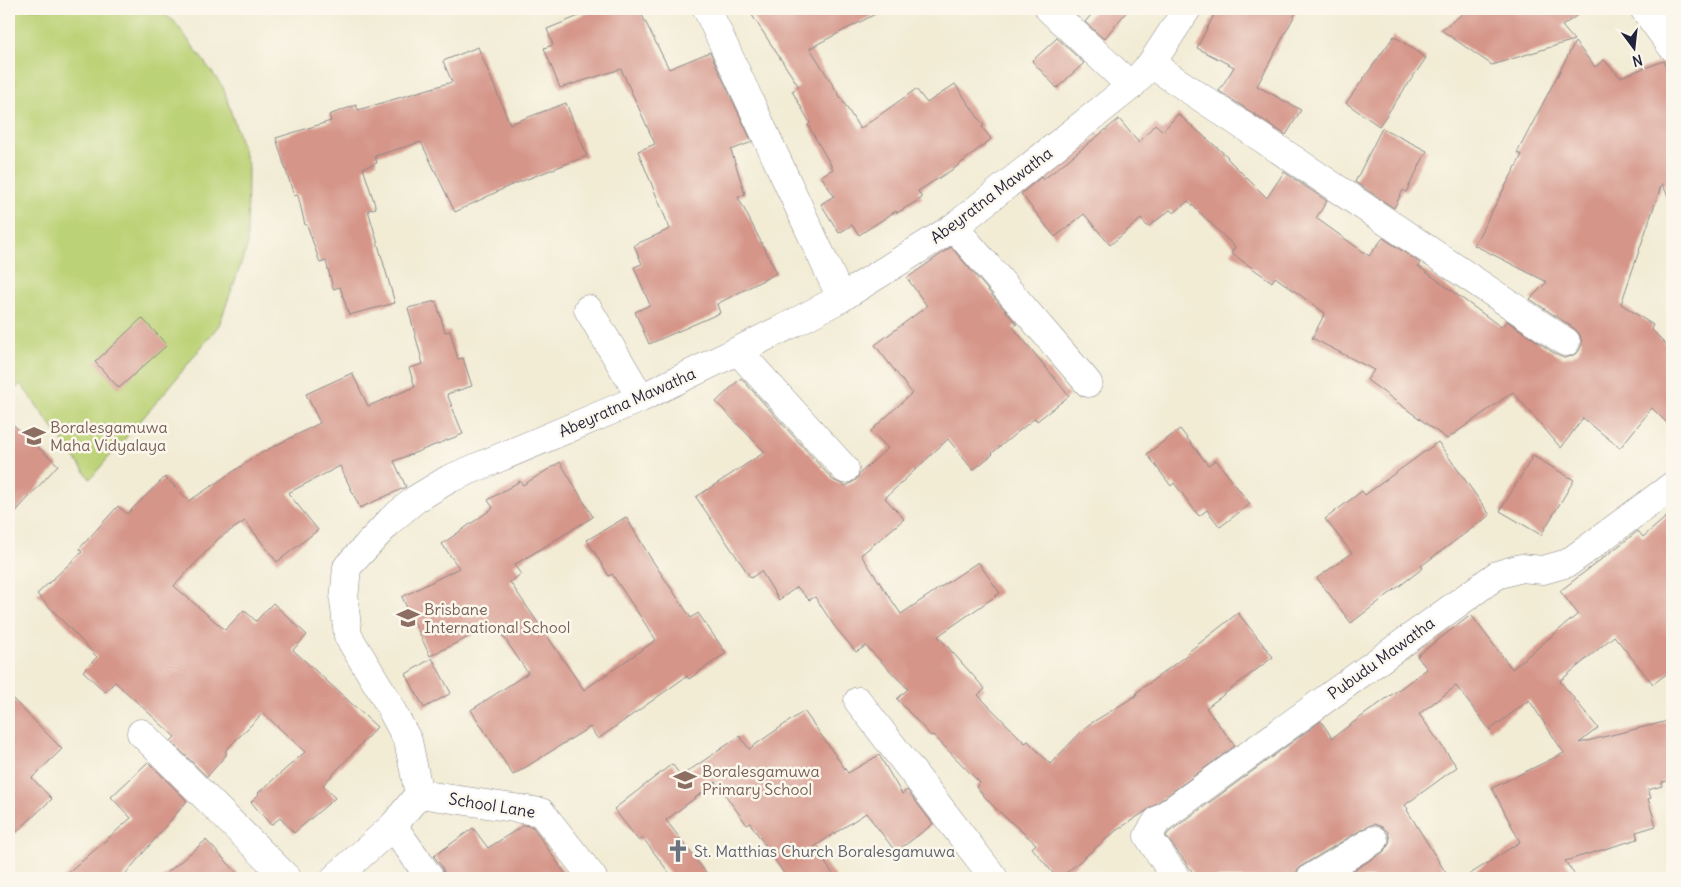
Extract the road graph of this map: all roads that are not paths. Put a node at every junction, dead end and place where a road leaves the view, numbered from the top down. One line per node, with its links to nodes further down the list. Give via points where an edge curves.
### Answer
1 (707, 9): 9 (street)
2 (1049, 9): 7 (street)
3 (1187, 9): 6 (street, Abeyratna Mawatha)
4 (1644, 9): 5 (street)
5 (1672, 47)
6 (1151, 64): 7 (street, Abeyratna Mawatha); 11 (street)
7 (1131, 86): 8 (street, Abeyratna Mawatha)
8 (954, 227): 9 (street, Abeyratna Mawatha); 13 (street)
9 (841, 298): 12 (street, Abeyratna Mawatha)
10 (588, 309): 14 (street)
11 (1566, 342)
12 (738, 351): 14 (street, Abeyratna Mawatha); 15 (street)
13 (1088, 383)
14 (641, 398): 19 (street, Abeyratna Mawatha, via 449,479 416,499 391,520 347,567 344,600 348,636 408,741)
15 (845, 469)
16 (1672, 486): 27 (street, Pubudu Mawatha, via 1568,563 1543,570 1521,568 1497,575 1157,821 1148,836)
17 (858, 701): 26 (street)
18 (141, 732): 22 (street)
19 (419, 794): 20 (street); 25 (street, School Lane, via 541,812)
20 (393, 826): 23 (street); 24 (street)
21 (1374, 840): 28 (street)
22 (287, 878)
23 (335, 878)
24 (430, 878)
25 (594, 878)
26 (994, 878)
27 (1176, 878)
28 (1311, 878)

